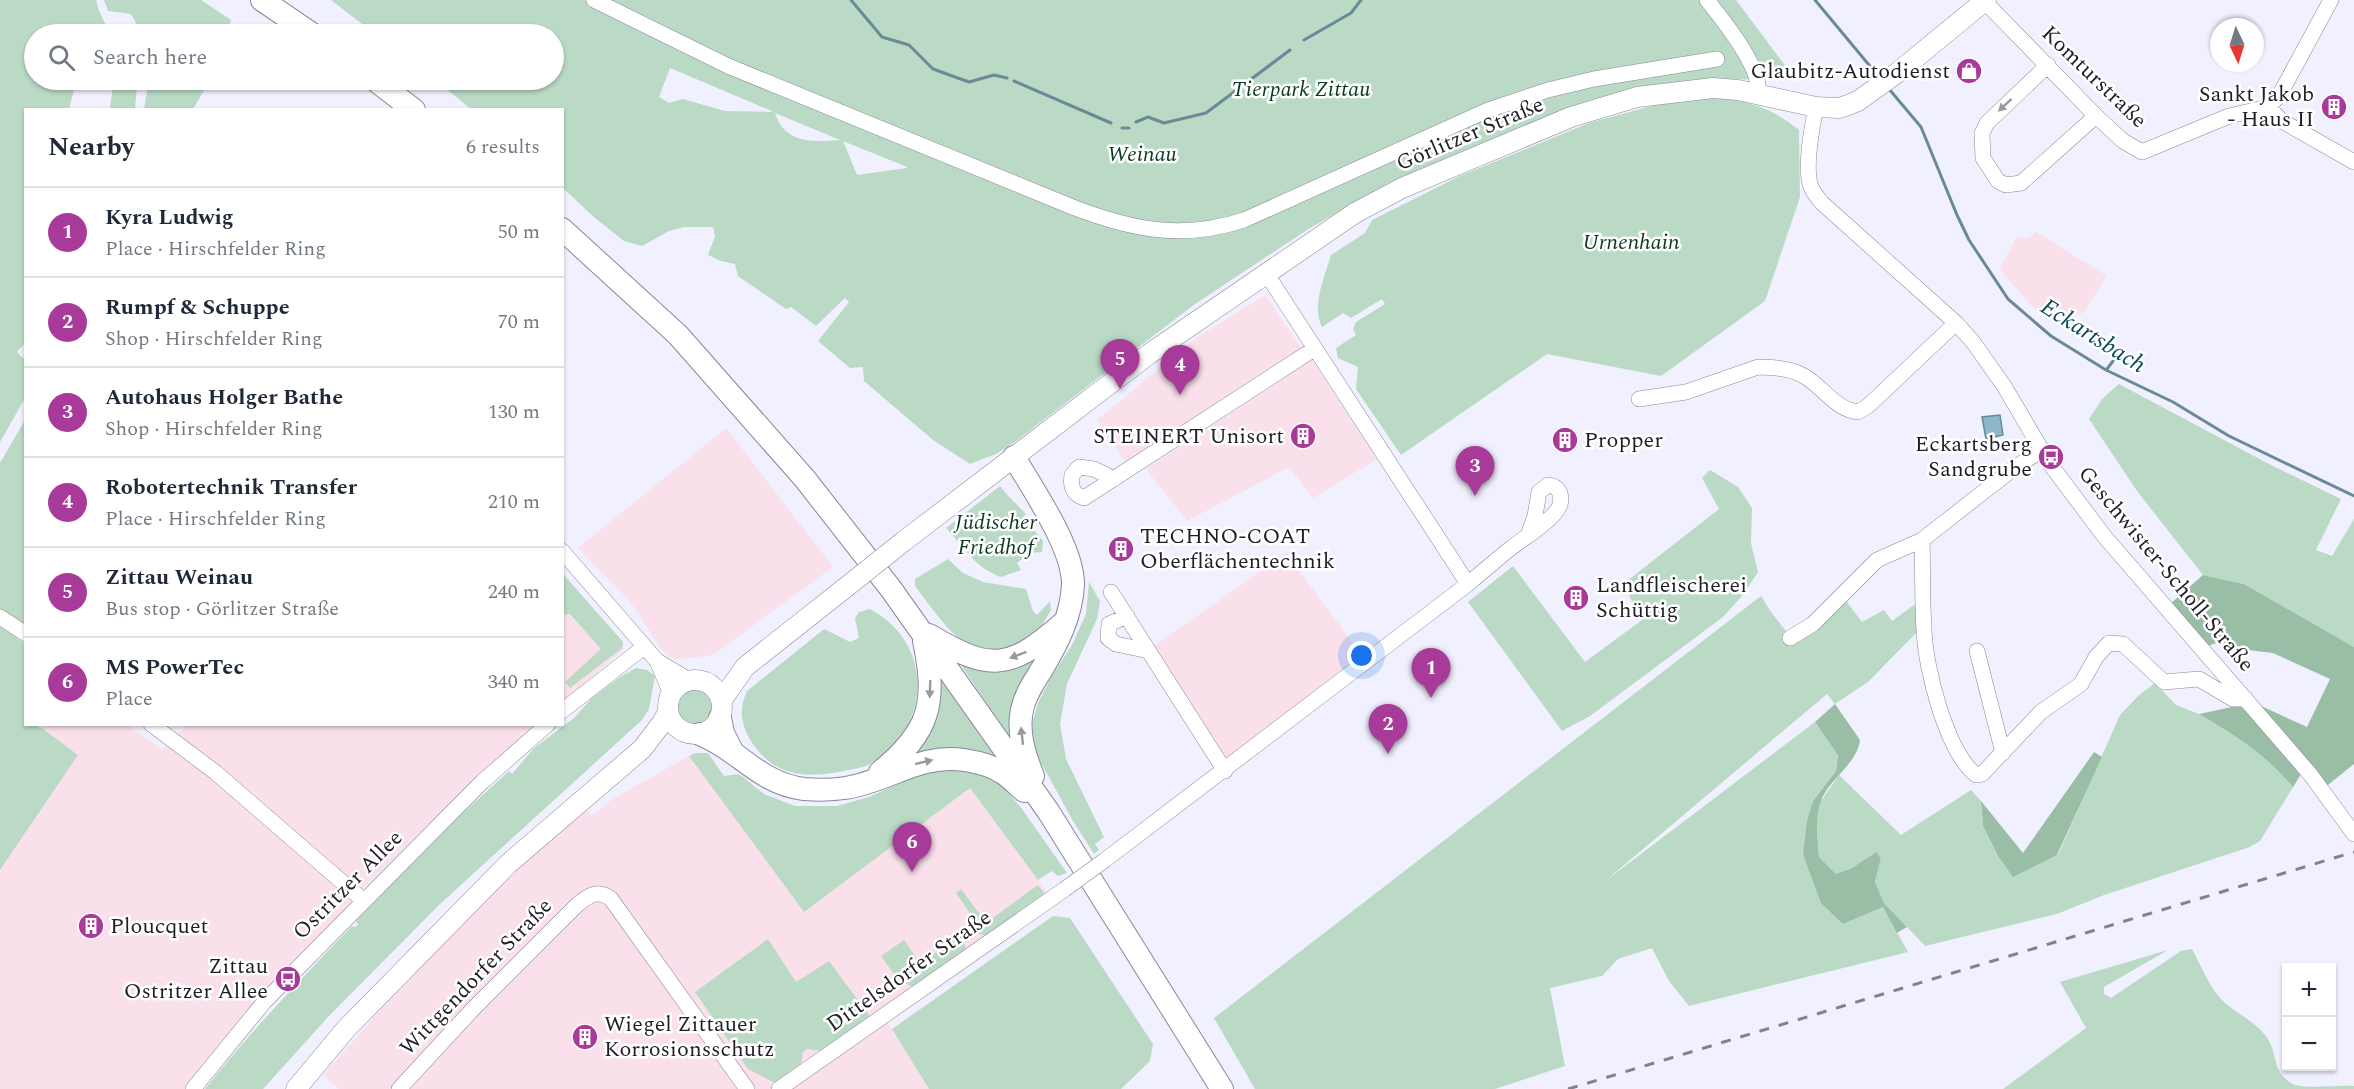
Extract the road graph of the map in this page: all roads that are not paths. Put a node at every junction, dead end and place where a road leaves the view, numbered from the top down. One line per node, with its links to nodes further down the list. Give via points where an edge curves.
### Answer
1 (262, 0): 6 (highway)
2 (594, 0): 7 (street, via 728,66 1075,208 1145,229 1183,232 1220,228 1244,220 1488,110 1548,90)
3 (1707, 0): 10 (street, via 1748,59 1760,84)
4 (2331, 0): 12 (street, via 2278,96)
5 (1986, 1): 8 (street, Komturstraße); 11 (main road, Görlitzer Straße, via 1871,93 1848,105)
6 (297, 24)
7 (1717, 59)
8 (2048, 65): 14 (street, Komturstraße); 14 (street, one-way to 14, via 1987,123 1982,133 1983,158 1998,181 2006,185 2021,183)
9 (388, 90): 13 (highway)
10 (1758, 94): 11 (main road, Görlitzer Straße); 17 (main road, Görlitzer Straße, via 1713,87 1682,90 1637,97 1571,117 1355,213)
11 (1816, 107): 18 (street, Geschwister-Scholl-Straße, via 1811,187 1822,203)
12 (2268, 107): 14 (street, Komturstraße, via 2229,116 2142,152 2123,141); 15 (street, via 2282,121)
13 (411, 108)
14 (2096, 116)
15 (2354, 162)
16 (564, 231): 32 (highway, via 678,335 805,479)
17 (1266, 273): 19 (street); 22 (main road, Görlitzer Straße, via 1149,354)
18 (1956, 323): 20 (street, via 1858,412 1843,408 1803,376 1770,367 1758,367 1686,392); 21 (street, Geschwister-Scholl-Straße, via 2004,386)
19 (1314, 349): 23 (street); 27 (street)
20 (1639, 399)
21 (2042, 450): 25 (street); 41 (street, Geschwister-Scholl-Straße, via 2104,536)
22 (1014, 457): 31 (highway, via 1066,551 1073,584); 39 (main road, Görlitzer Straße, bridge)
23 (1114, 478)
24 (1528, 535): 27 (street, Dittelsdorfer Straße)
25 (1922, 540): 34 (street, via 1877,560 1813,624); 50 (street, via 1924,631 1944,722 1956,748 1976,775 1982,774)
26 (564, 553): 35 (street)
27 (1468, 584): 51 (street, Dittelsdorfer Straße)
28 (1111, 592): 29 (street)
29 (1127, 616): 36 (street); 36 (street, via 1109,624 1108,638 1116,644)
30 (0, 617): 33 (street)
31 (1065, 621): 32 (highway, one-way to 32, via 1026,653 1003,661 982,661 965,655); 53 (highway, one-way to 31, via 1025,756 1020,731 1029,691)
32 (922, 631): 52 (highway, one-way to 52, via 931,672 924,722 895,760); 53 (highway)
33 (24, 633)
34 (1790, 638)
35 (644, 647): 38 (street); 43 (street)
36 (1149, 651): 51 (street)
37 (1977, 651): 50 (street)
38 (657, 661): 40 (street); 42 (street)
39 (745, 667): 40 (main road); 44 (main road, via 726,691)
40 (699, 681): 42 (main road, via 680,683); 44 (main road, via 714,687)
41 (2246, 699): 50 (street, via 2233,699 2199,679 2164,682 2123,645 2109,643 2080,684 2041,712); 54 (street, Geschwister-Scholl-Straße, via 2310,774)
42 (669, 703): 47 (main road, via 671,721); 48 (main road, via 662,723)
43 (564, 709)
44 (721, 709): 47 (main road, via 712,728); 49 (highway, via 723,733)
45 (154, 726): 55 (street, via 215,772)
46 (546, 726): 55 (street, Ostritzer Allee, via 482,782)
47 (691, 732): 48 (main road, via 669,735); 49 (highway)
48 (642, 749): 57 (main road, via 508,864 346,1029)
49 (733, 753): 52 (highway, via 754,770 788,786 818,790 847,788)
50 (2003, 753)
51 (1225, 771): 60 (street, Dittelsdorfer Straße, bridge, via 1065,890)
52 (869, 781): 53 (highway, one-way to 53, via 927,760 977,762 1004,773)
53 (1048, 811): 61 (highway)
54 (2354, 834)
55 (364, 901): 56 (street, Ostritzer Allee, via 266,1001)
56 (193, 1089)
57 (297, 1089)
58 (399, 1089): 59 (street, Wittgendorfer Straße, via 472,1010 586,898 599,893 611,899)
59 (747, 1089)
60 (779, 1089)
61 (1222, 1089)

